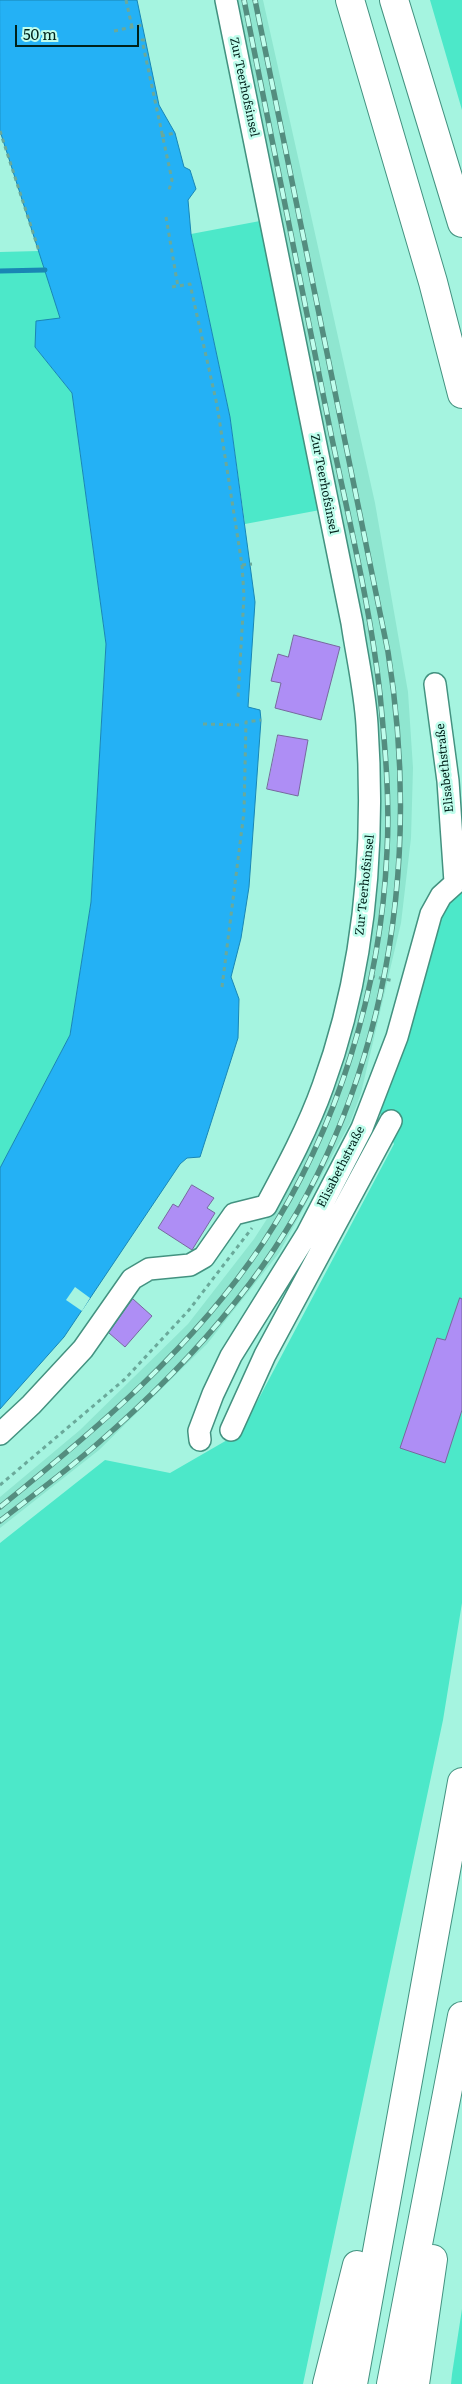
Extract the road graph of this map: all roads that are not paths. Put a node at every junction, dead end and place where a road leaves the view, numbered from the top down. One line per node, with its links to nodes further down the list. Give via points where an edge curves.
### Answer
1 (226, 0): 10 (street, Zur Teerhofsinsel, via 350,614 367,723 370,833 363,924 342,1027 324,1086 303,1136 266,1206 234,1214 204,1257 190,1265 149,1270 132,1279 83,1349 32,1405)
2 (350, 0): 5 (highway, via 433,282)
3 (394, 0): 4 (highway)
4 (462, 223)
5 (462, 394)
6 (435, 684): 7 (street, Elisabethstraße)
7 (458, 879): 11 (street, Elisabethstraße, via 441,896 431,914 397,1037 362,1128 307,1234 231,1356 199,1431)
8 (391, 1121): 9 (street, via 265,1355)
9 (231, 1430)
10 (0, 1434)
11 (200, 1440)
12 (462, 1782): 15 (highway)
13 (462, 2016): 18 (highway)
14 (462, 2062): 19 (highway)
15 (404, 2100): 16 (highway, via 382,2165); 17 (highway)
16 (327, 2384)
17 (353, 2384)
18 (391, 2384)
19 (415, 2384)

